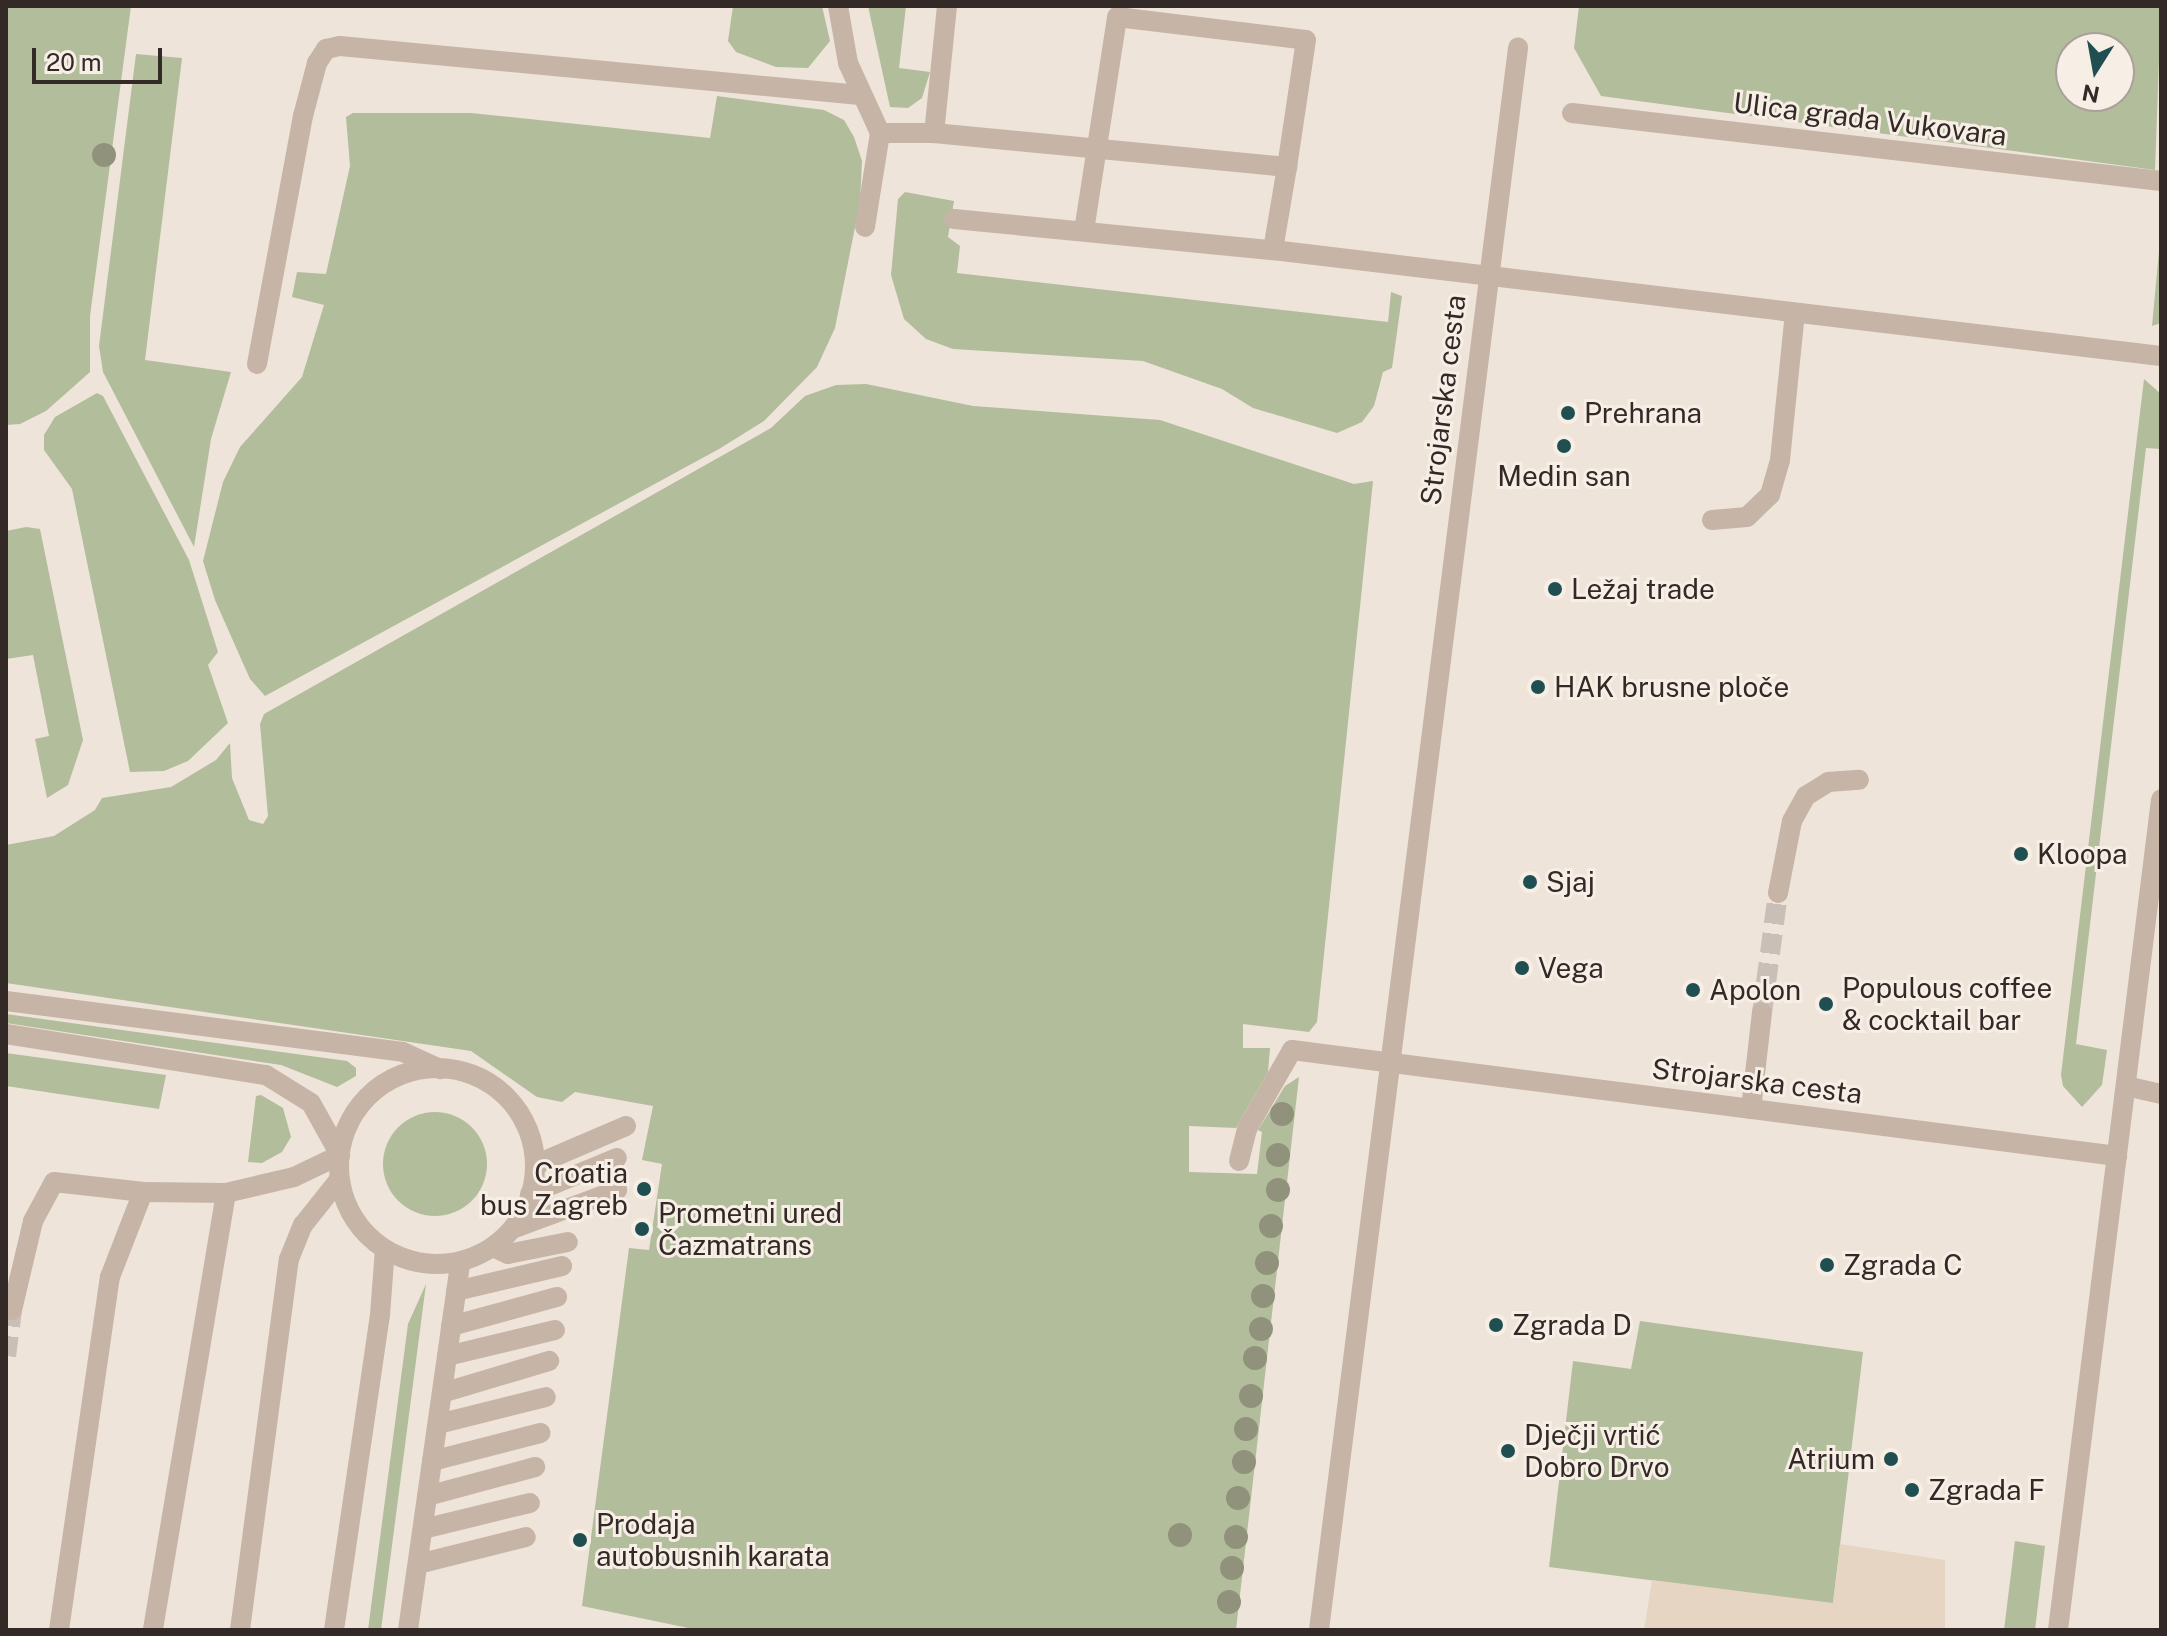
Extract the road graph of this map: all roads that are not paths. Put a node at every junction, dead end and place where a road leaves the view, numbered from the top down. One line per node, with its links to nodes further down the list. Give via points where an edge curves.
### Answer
1 (838, 6): 4 (street)
2 (947, 6): 7 (street)
3 (1518, 47): 15 (street)
4 (860, 95): 6 (street); 18 (street, via 340,46 326,49 303,116)
5 (1572, 113): 10 (street, Ulica grada Vukovara)
6 (880, 133): 7 (street); 12 (street)
7 (934, 133): 8 (street)
8 (1096, 149): 9 (street); 9 (street, via 1117,17 1306,40); 13 (street)
9 (1287, 167): 14 (street)
10 (2161, 181)
11 (954, 219): 13 (street)
12 (865, 227)
13 (1084, 231): 14 (street)
14 (1273, 250): 15 (street)
15 (1487, 276): 16 (street, Strojarska cesta); 26 (street, Strojarska cesta)
16 (1795, 313): 17 (street, Strojarska cesta); 19 (street, via 1780,460 1770,495 1747,517)
17 (2161, 356)
18 (257, 364)
19 (1712, 520)
20 (1859, 780): 22 (street, via 1828,782 1806,796 1792,821)
21 (2161, 799): 28 (street)
22 (1778, 893)
23 (6, 1001): 27 (street, via 403,1052)
24 (1762, 1013): 30 (street)
25 (6, 1034): 32 (street, via 266,1075 311,1103)
26 (1390, 1062): 30 (street, Strojarska cesta); 35 (street, via 1292,1050 1247,1129); 71 (street, Strojarska cesta)
27 (440, 1069): 32 (street, via 397,1077 373,1091 351,1119); 36 (street, via 480,1077 506,1096 530,1137)
28 (2126, 1086): 29 (street); 33 (street)
29 (2161, 1094)
30 (1751, 1109): 33 (street, Strojarska cesta)
31 (626, 1126): 36 (street)
32 (340, 1155): 37 (street); 40 (street, via 294,1177)
33 (2117, 1156): 72 (street)
34 (617, 1158): 41 (street)
35 (1239, 1161)
36 (535, 1165): 41 (street)
37 (338, 1181): 45 (street, via 351,1216); 68 (street, via 303,1225 289,1259)
38 (617, 1190): 42 (street)
39 (143, 1192): 40 (street); 50 (street, via 54,1182 33,1221); 66 (street, via 110,1277)
40 (226, 1193): 67 (street)
41 (530, 1194): 42 (street)
42 (515, 1228): 44 (street)
43 (568, 1242): 44 (street, via 508,1254)
44 (495, 1248): 46 (street)
45 (385, 1249): 46 (street, via 421,1261); 69 (street)
46 (460, 1264): 48 (street)
47 (562, 1266): 48 (street)
48 (456, 1291): 51 (street)
49 (557, 1297): 51 (street)
50 (12, 1310)
51 (451, 1326): 53 (street)
52 (555, 1330): 53 (street)
53 (447, 1356): 55 (street)
54 (549, 1361): 55 (street)
55 (442, 1393): 57 (street)
56 (546, 1397): 57 (street)
57 (438, 1424): 59 (street)
58 (540, 1433): 59 (street)
59 (432, 1461): 61 (street)
60 (535, 1467): 61 (street)
61 (427, 1496): 63 (street)
62 (530, 1503): 63 (street)
63 (423, 1529): 65 (street)
64 (526, 1537): 65 (street)
65 (418, 1564): 70 (street)
66 (59, 1630)
67 (153, 1630)
68 (240, 1630)
69 (334, 1630)
70 (408, 1630)
71 (1319, 1630)
72 (2058, 1630)

